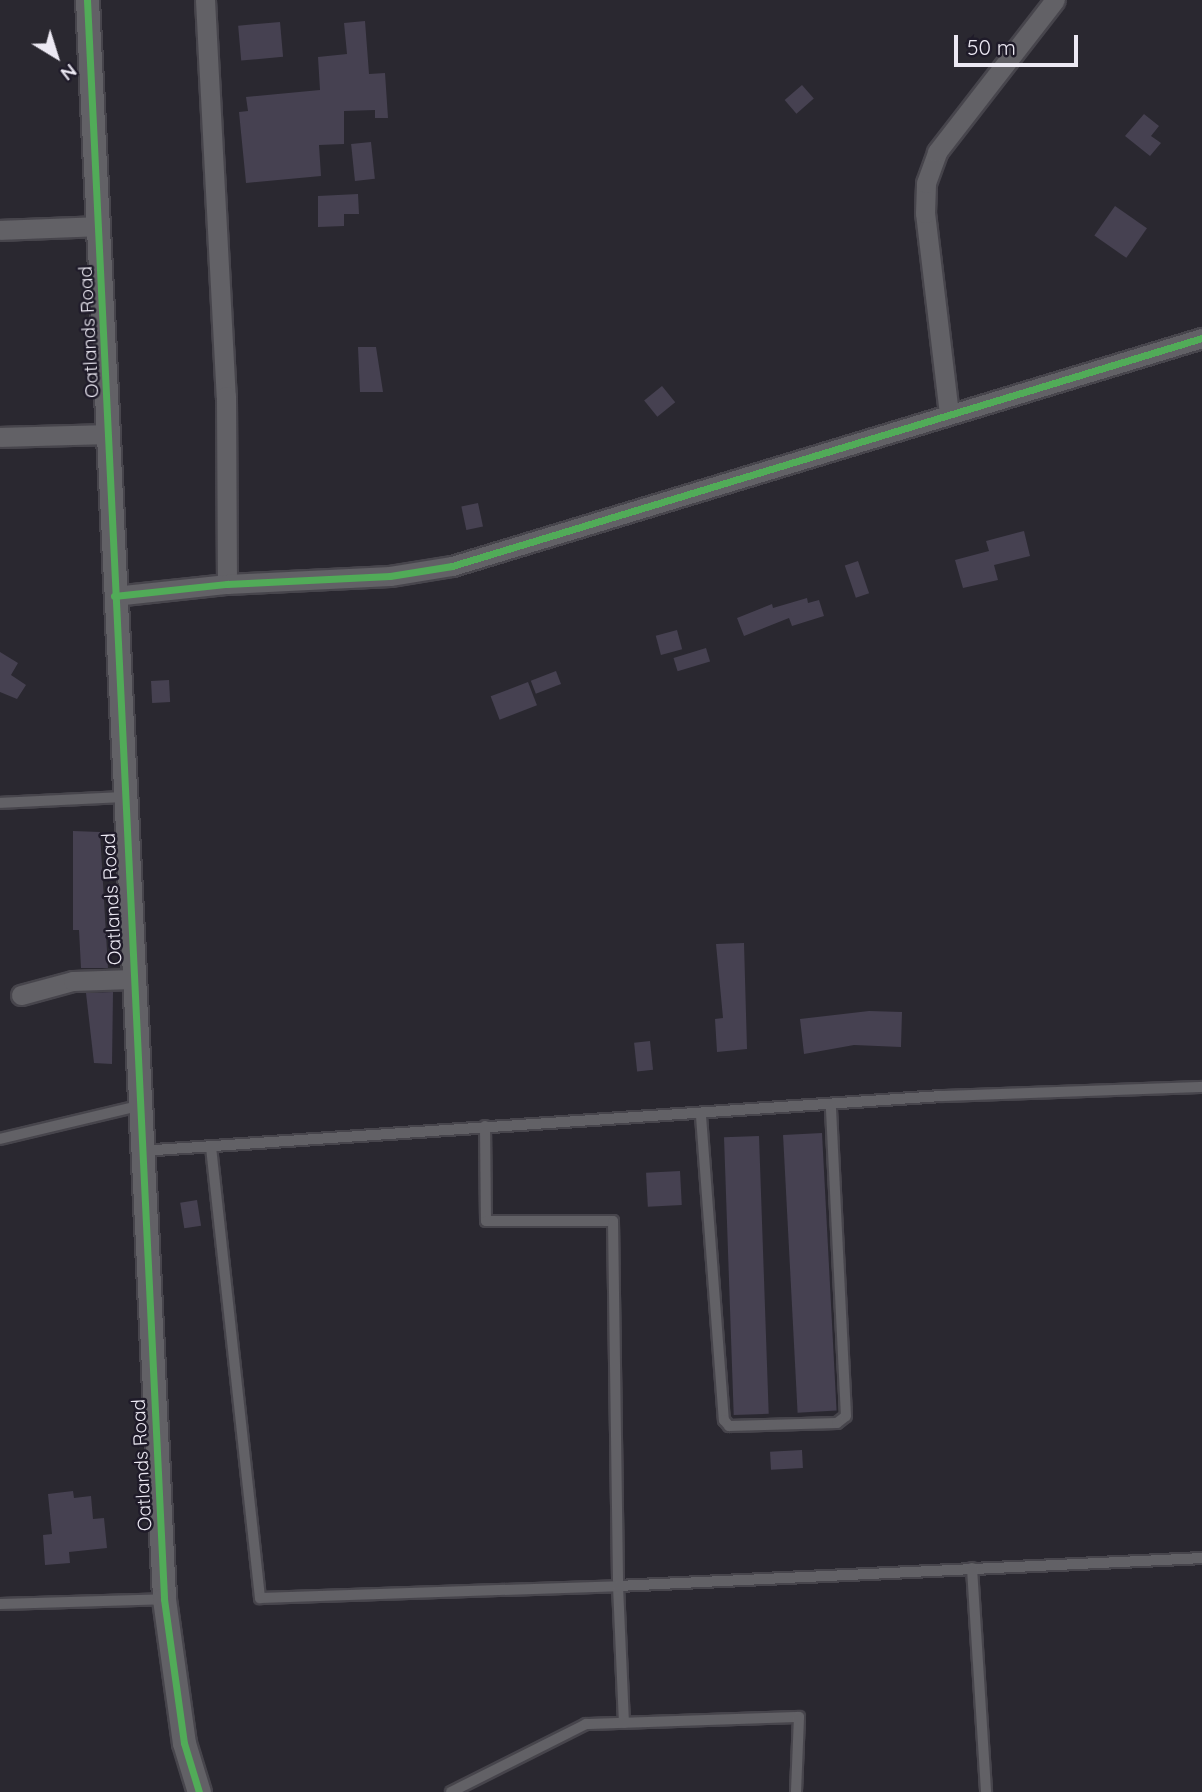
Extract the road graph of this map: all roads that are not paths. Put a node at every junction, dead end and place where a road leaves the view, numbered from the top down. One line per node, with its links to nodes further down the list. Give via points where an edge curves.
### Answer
1 (87, 0): 4 (street, Oatlands Road)
2 (205, 0): 10 (street, via 226,396)
3 (1055, 0): 7 (street, via 937,152 926,183 926,225)
4 (99, 226): 5 (street); 8 (street, Oatlands Road)
5 (0, 230)
6 (1202, 338): 7 (street)
7 (949, 414): 10 (street, via 452,566 390,576)
8 (110, 434): 9 (street); 11 (street, Oatlands Road)
9 (0, 436)
10 (227, 584): 11 (street)
11 (114, 596): 12 (street, Oatlands Road)
12 (124, 797): 13 (lane); 14 (street, Oatlands Road)
13 (0, 803)
14 (132, 979): 15 (street, via 73,981); 18 (street, Oatlands Road)
15 (22, 995)
16 (1202, 1087): 17 (lane, via 942,1096)
17 (831, 1105): 19 (lane); 19 (lane, via 846,1416 837,1423 729,1426 724,1420)
18 (138, 1106): 21 (lane); 23 (street, Oatlands Road)
19 (701, 1116): 20 (lane)
20 (485, 1126): 22 (lane); 26 (lane, via 486,1221 613,1221)
21 (0, 1139)
22 (211, 1147): 23 (lane); 26 (lane, via 260,1598)
23 (140, 1151): 27 (street, Oatlands Road)
24 (1202, 1558): 25 (lane)
25 (972, 1568): 26 (lane); 33 (lane)
26 (618, 1586): 29 (lane)
27 (163, 1599): 28 (lane); 30 (street, Oatlands Road, via 184,1744)
28 (0, 1604)
29 (624, 1723): 31 (lane, via 586,1724); 32 (lane, via 799,1717)
30 (199, 1792)
31 (451, 1792)
32 (796, 1792)
33 (986, 1792)

